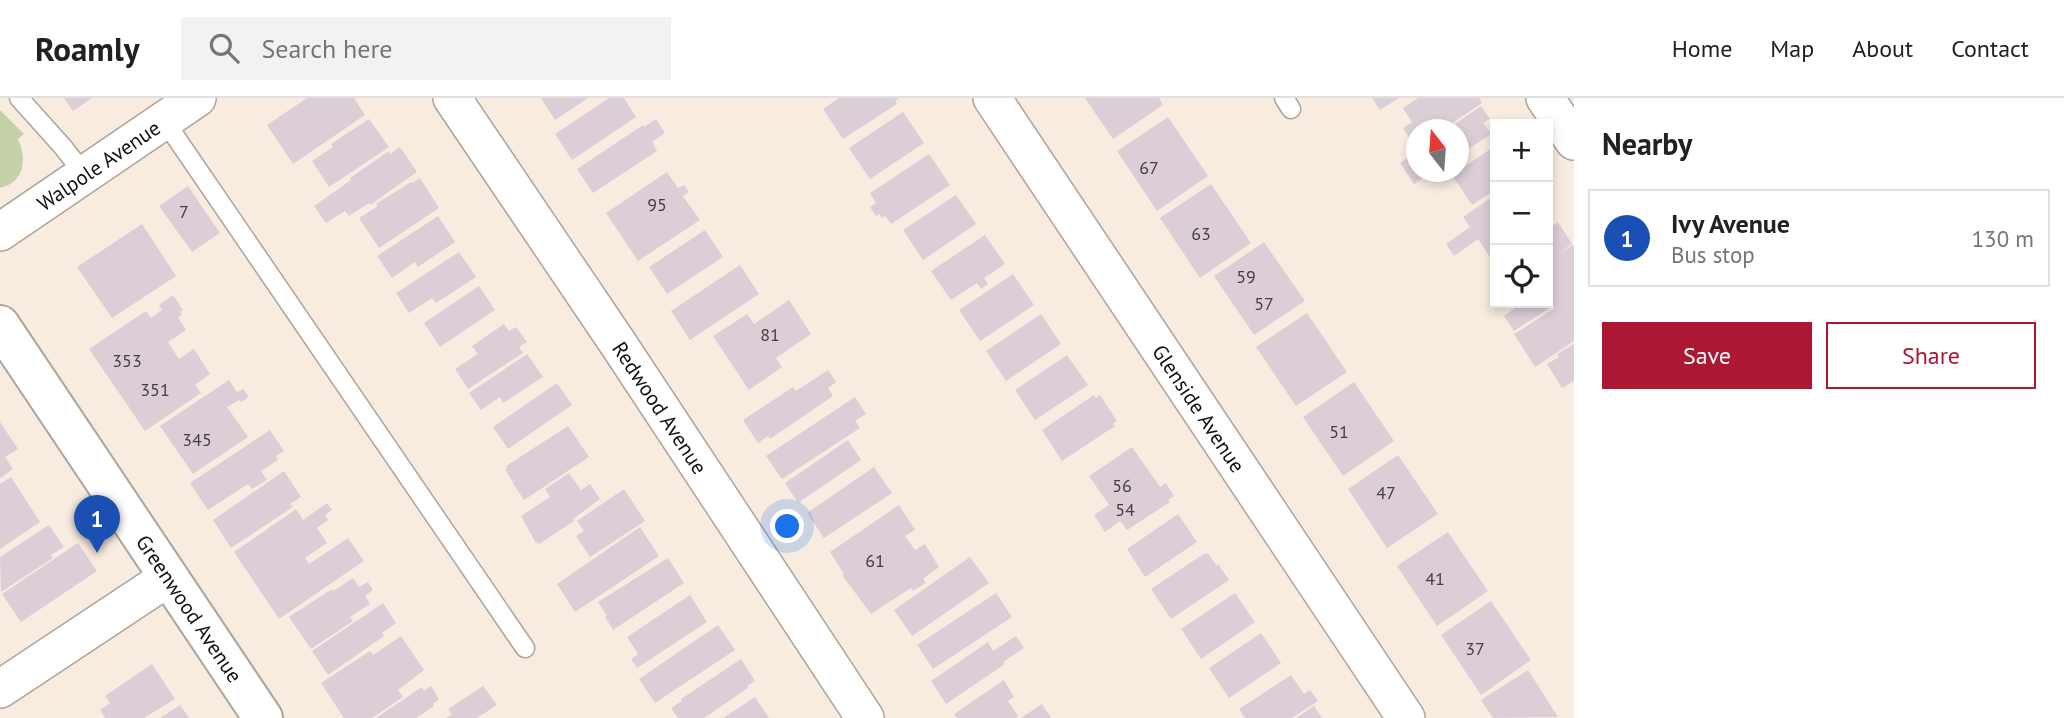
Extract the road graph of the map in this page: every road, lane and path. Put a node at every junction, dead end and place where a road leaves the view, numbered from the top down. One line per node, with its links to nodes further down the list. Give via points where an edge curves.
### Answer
1 (19, 98): 8 (lane)
2 (197, 98): 6 (street, Walpole Avenue)
3 (452, 98): 15 (street, Redwood Avenue)
4 (992, 98): 16 (street, Glenside Avenue)
5 (1545, 98): 7 (street)
6 (164, 120): 8 (street, Walpole Avenue); 12 (lane)
7 (1574, 141)
8 (84, 174): 9 (street, Walpole Avenue)
9 (0, 232)
10 (5, 345): 11 (street, Greenwood Avenue)
11 (169, 578): 13 (street); 14 (street, Greenwood Avenue)
12 (525, 648)
13 (0, 689)
14 (263, 718)
15 (864, 718)
16 (1406, 718)

